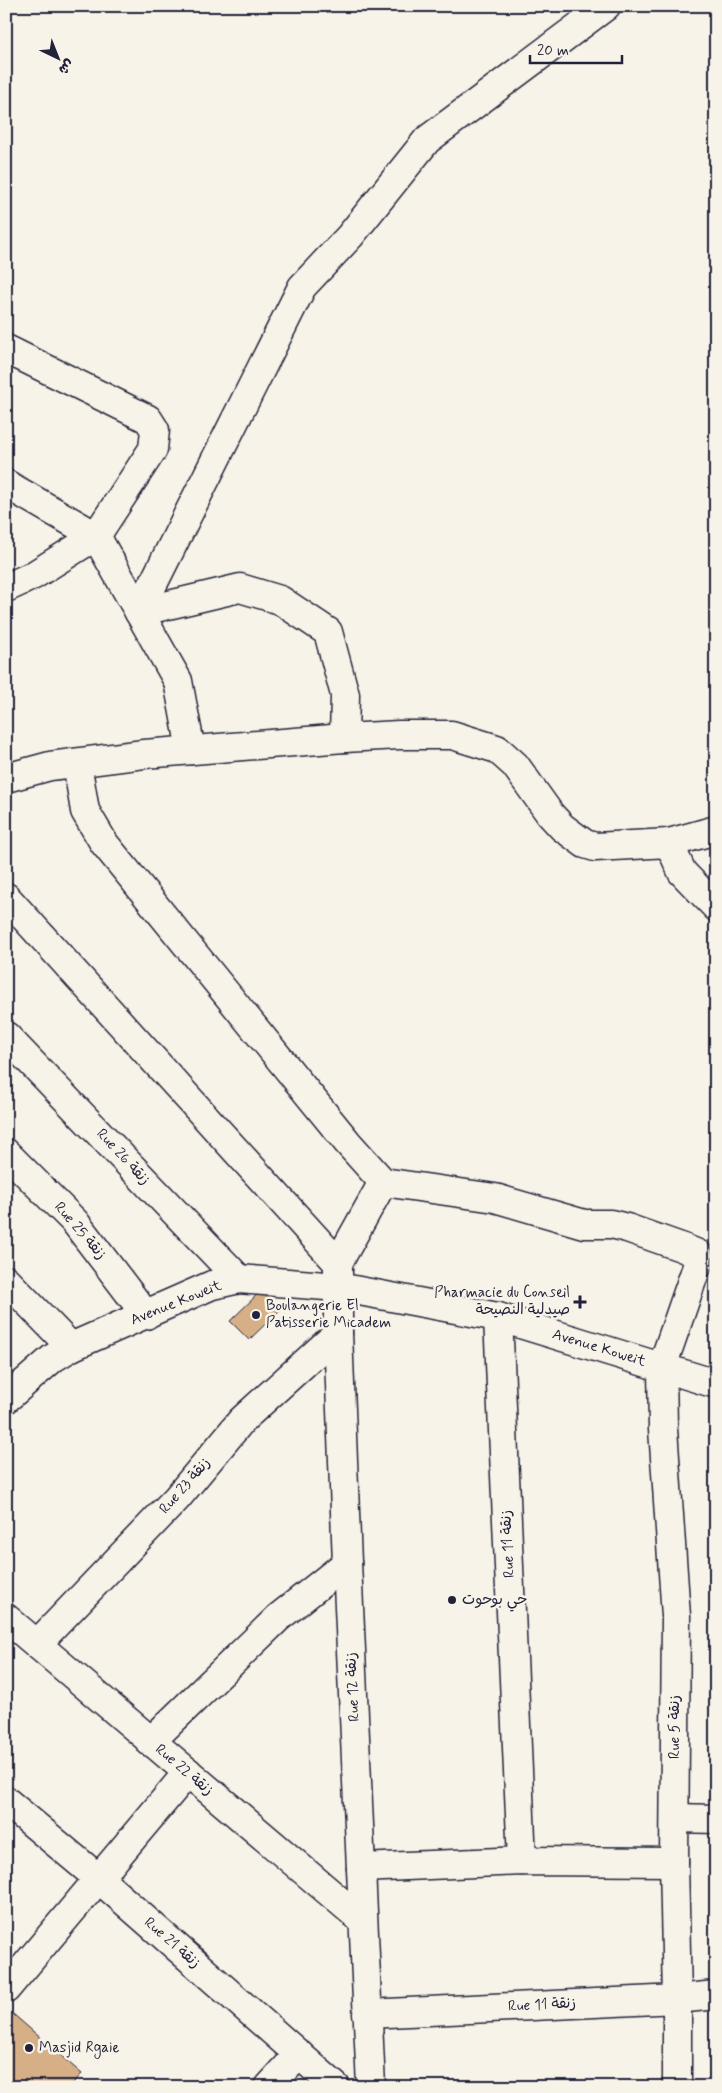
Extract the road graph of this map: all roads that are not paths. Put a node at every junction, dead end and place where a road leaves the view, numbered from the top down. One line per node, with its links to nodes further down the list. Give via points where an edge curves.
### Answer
1 (606, 6): 6 (street, via 427,140 350,236 302,287)
2 (6, 349): 4 (street, via 148,419 155,430 154,449)
3 (6, 484): 4 (street)
4 (96, 536): 5 (street, via 34,575); 6 (street)
5 (6, 588)
6 (139, 612): 7 (street, via 240,588 280,600 328,632 345,695); 8 (street, via 178,681)
7 (344, 738): 8 (street); 12 (street, via 452,735 482,743 497,749 515,765 550,814 585,844 594,847)
8 (191, 750): 9 (street)
9 (77, 763): 10 (street, via 50,766); 17 (street, via 85,811 104,843)
10 (6, 778)
11 (716, 830): 12 (street)
12 (669, 843): 14 (street, via 682,872)
13 (6, 897): 18 (street)
14 (716, 907)
15 (6, 1036): 19 (street, Rue 26 زنقة)
16 (6, 1153): 21 (street, Rue 25 زنقة, via 75,1222)
17 (383, 1182): 18 (street); 25 (street, via 495,1198 584,1224 611,1224 696,1253 699,1256 697,1266)
18 (338, 1275): 19 (street, Avenue Koweit); 22 (street, Avenue Koweit); 23 (street, Rue 12 زنقة)
19 (239, 1279): 21 (street, Avenue Koweit, via 212,1285)
20 (6, 1280): 24 (street)
21 (146, 1315): 24 (street, Avenue Koweit)
22 (498, 1318): 25 (street, Avenue Koweit); 36 (street, Rue 11 زنقة)
23 (338, 1333): 28 (street, Rue 12 زنقة); 30 (street, Rue 23 زنقة, via 242,1420 177,1498)
24 (70, 1347): 27 (street, Avenue Koweit)
25 (662, 1367): 26 (street, Avenue Koweit); 34 (street, Rue 5 زنقة, via 676,1616)
26 (716, 1384)
27 (6, 1399)
28 (347, 1562): 31 (street, via 279,1617); 38 (street, Rue 12 زنقة)
29 (6, 1618): 30 (street, Rue 22 زنقة)
30 (37, 1644): 31 (street, Rue 22 زنقة)
31 (150, 1742): 32 (street, Rue 22 زنقة)
32 (188, 1772): 39 (street); 40 (street, Rue 22 زنقة)
33 (6, 1801): 39 (street, Rue 21 زنقة)
34 (675, 1818): 35 (street); 37 (street, Rue 5 زنقة)
35 (716, 1819)
36 (522, 1861): 37 (street); 38 (street)
37 (674, 1862): 43 (street, Rue 5 زنقة)
38 (361, 1868): 40 (street, Rue 12 زنقة)
39 (98, 1878): 41 (street); 45 (street, Rue 21 زنقة)
40 (362, 1920): 44 (street, Rue 12 زنقة)
41 (10, 1976)
42 (716, 1995): 43 (street, Rue 11 زنقة)
43 (677, 1999): 44 (street, Rue 11 زنقة); 49 (street, Rue 5 زنقة)
44 (368, 2014): 48 (street, Rue 12 زنقة)
45 (299, 2054): 46 (street); 47 (street, Rue 21 زنقة)
46 (269, 2087)
47 (336, 2087)
48 (371, 2087)
49 (677, 2087)

